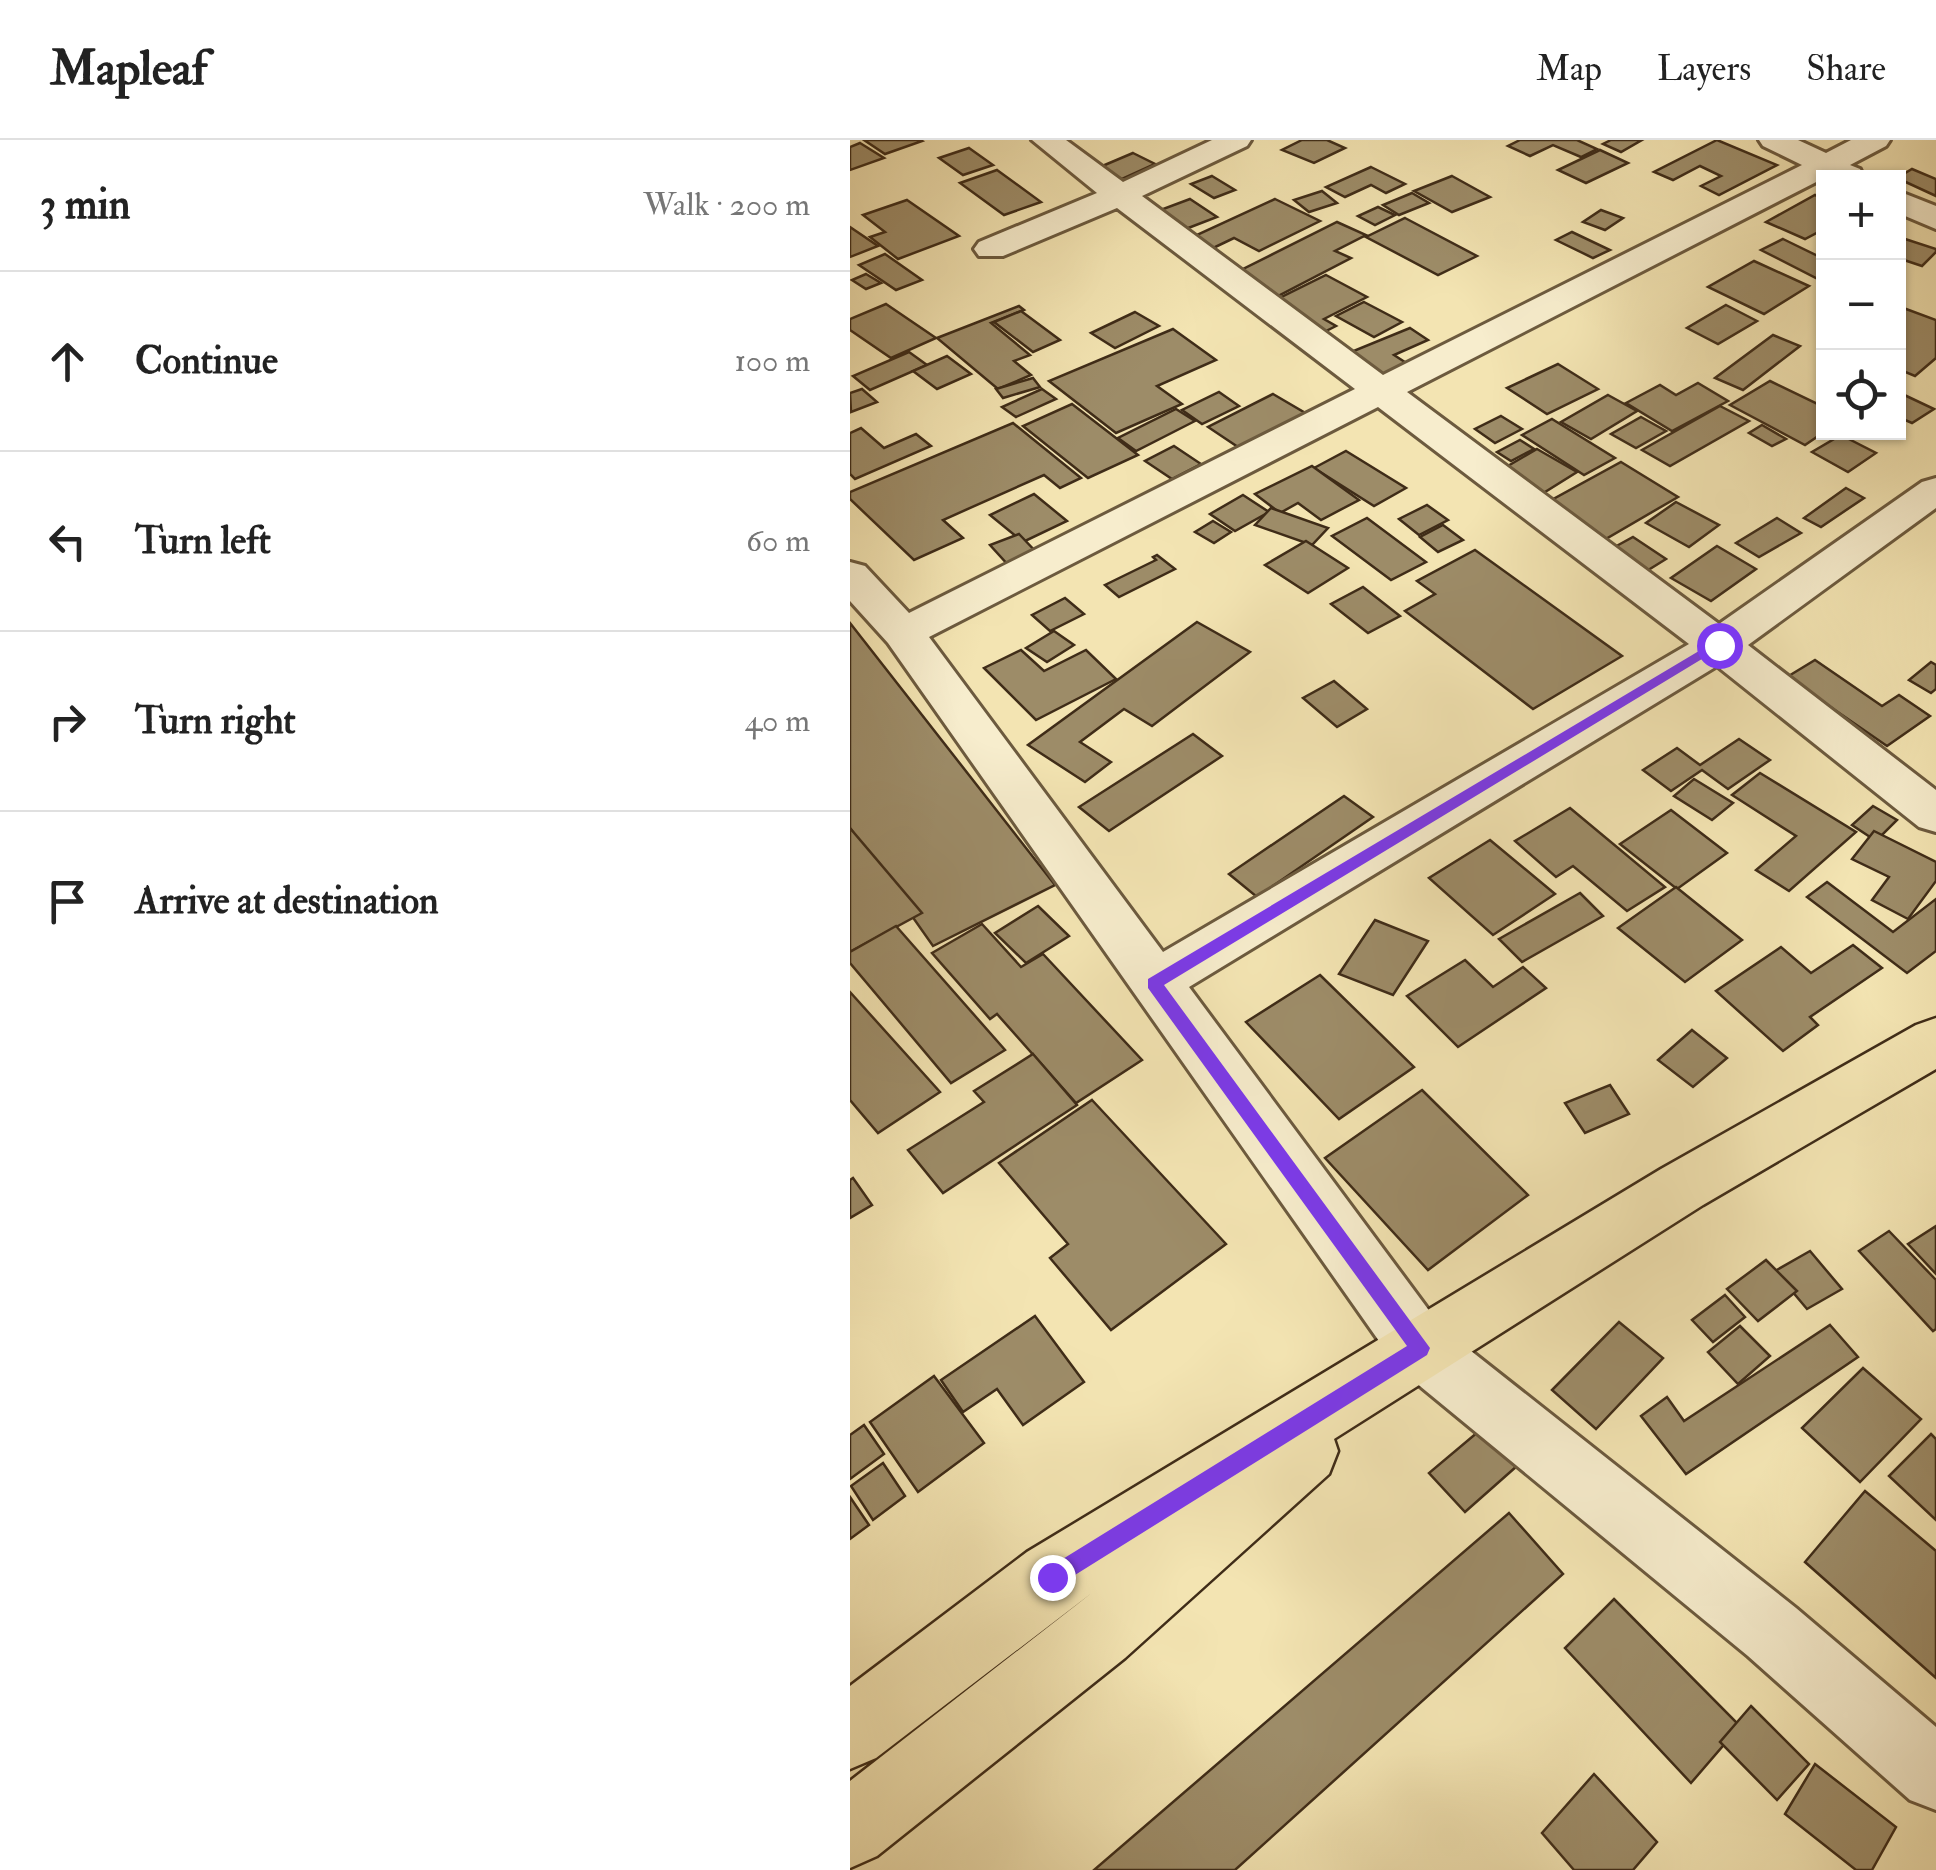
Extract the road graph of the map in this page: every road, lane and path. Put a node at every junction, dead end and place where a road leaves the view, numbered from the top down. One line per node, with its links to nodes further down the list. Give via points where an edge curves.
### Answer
1 (1048, 140): 8 (street)
2 (1236, 140): 8 (street)
3 (1774, 140): 5 (street)
4 (1875, 140): 6 (street)
5 (1837, 170)
6 (1840, 170)
7 (1816, 182): 12 (street)
8 (1122, 194): 11 (street); 12 (street)
9 (1906, 204): 10 (street)
10 (1936, 219)
11 (992, 249)
12 (1376, 390): 15 (street); 16 (street)
13 (1936, 490): 16 (street)
14 (850, 576): 15 (street)
15 (903, 632): 18 (street)
16 (1719, 645): 17 (street); 18 (street)
17 (1936, 815)
18 (1154, 983): 20 (street)
19 (1936, 1040): 20 (main road)
20 (1420, 1348): 21 (main road, via 1052,1577); 22 (street, via 1772,1632); 23 (main road, via 1100,1633)
21 (850, 1732)
22 (1936, 1774)
23 (850, 1829)

